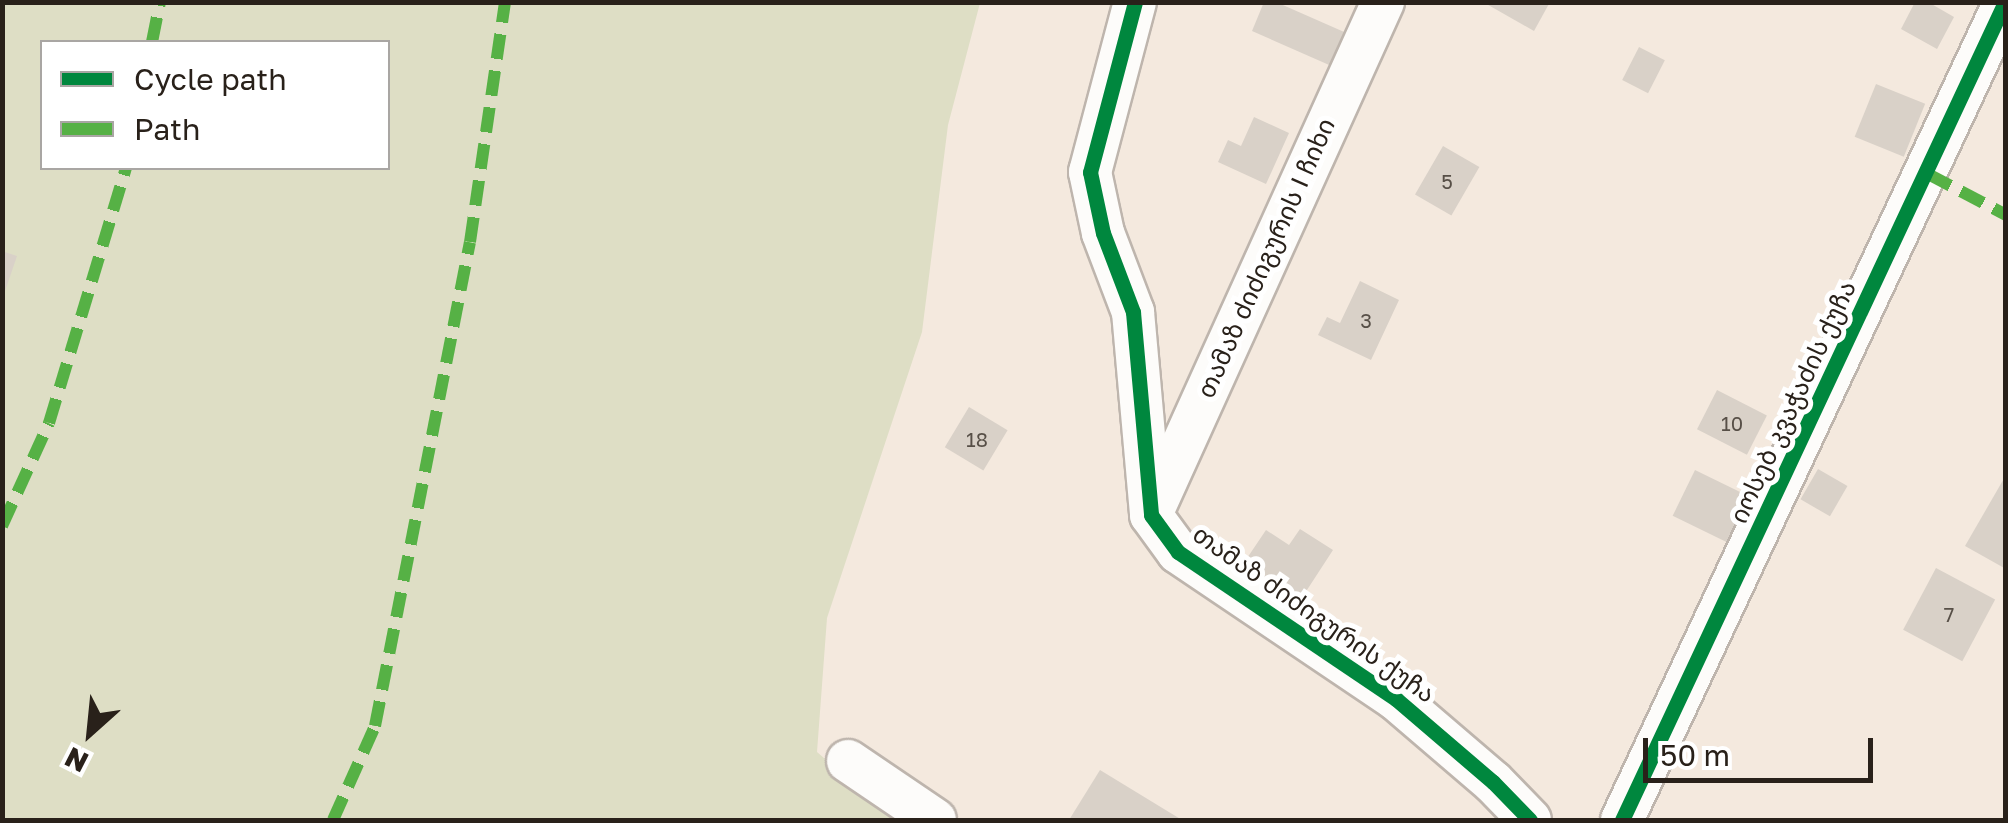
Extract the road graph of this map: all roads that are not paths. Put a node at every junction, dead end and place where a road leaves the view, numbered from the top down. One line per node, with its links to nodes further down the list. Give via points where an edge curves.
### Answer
1 (1135, 2): 4 (street, via 1090,172 1133,312)
2 (1383, 2): 4 (street, თამაზ ძიძიგურის I ჩიხი)
3 (2005, 2): 8 (street, იოსებ კვაჭაძის ქუჩა)
4 (1151, 514): 7 (street, თამაზ ძიძიგურის ქუჩა, via 1178,552 1396,698)
5 (848, 760): 6 (street)
6 (936, 820)
7 (1530, 820)
8 (1622, 820)

